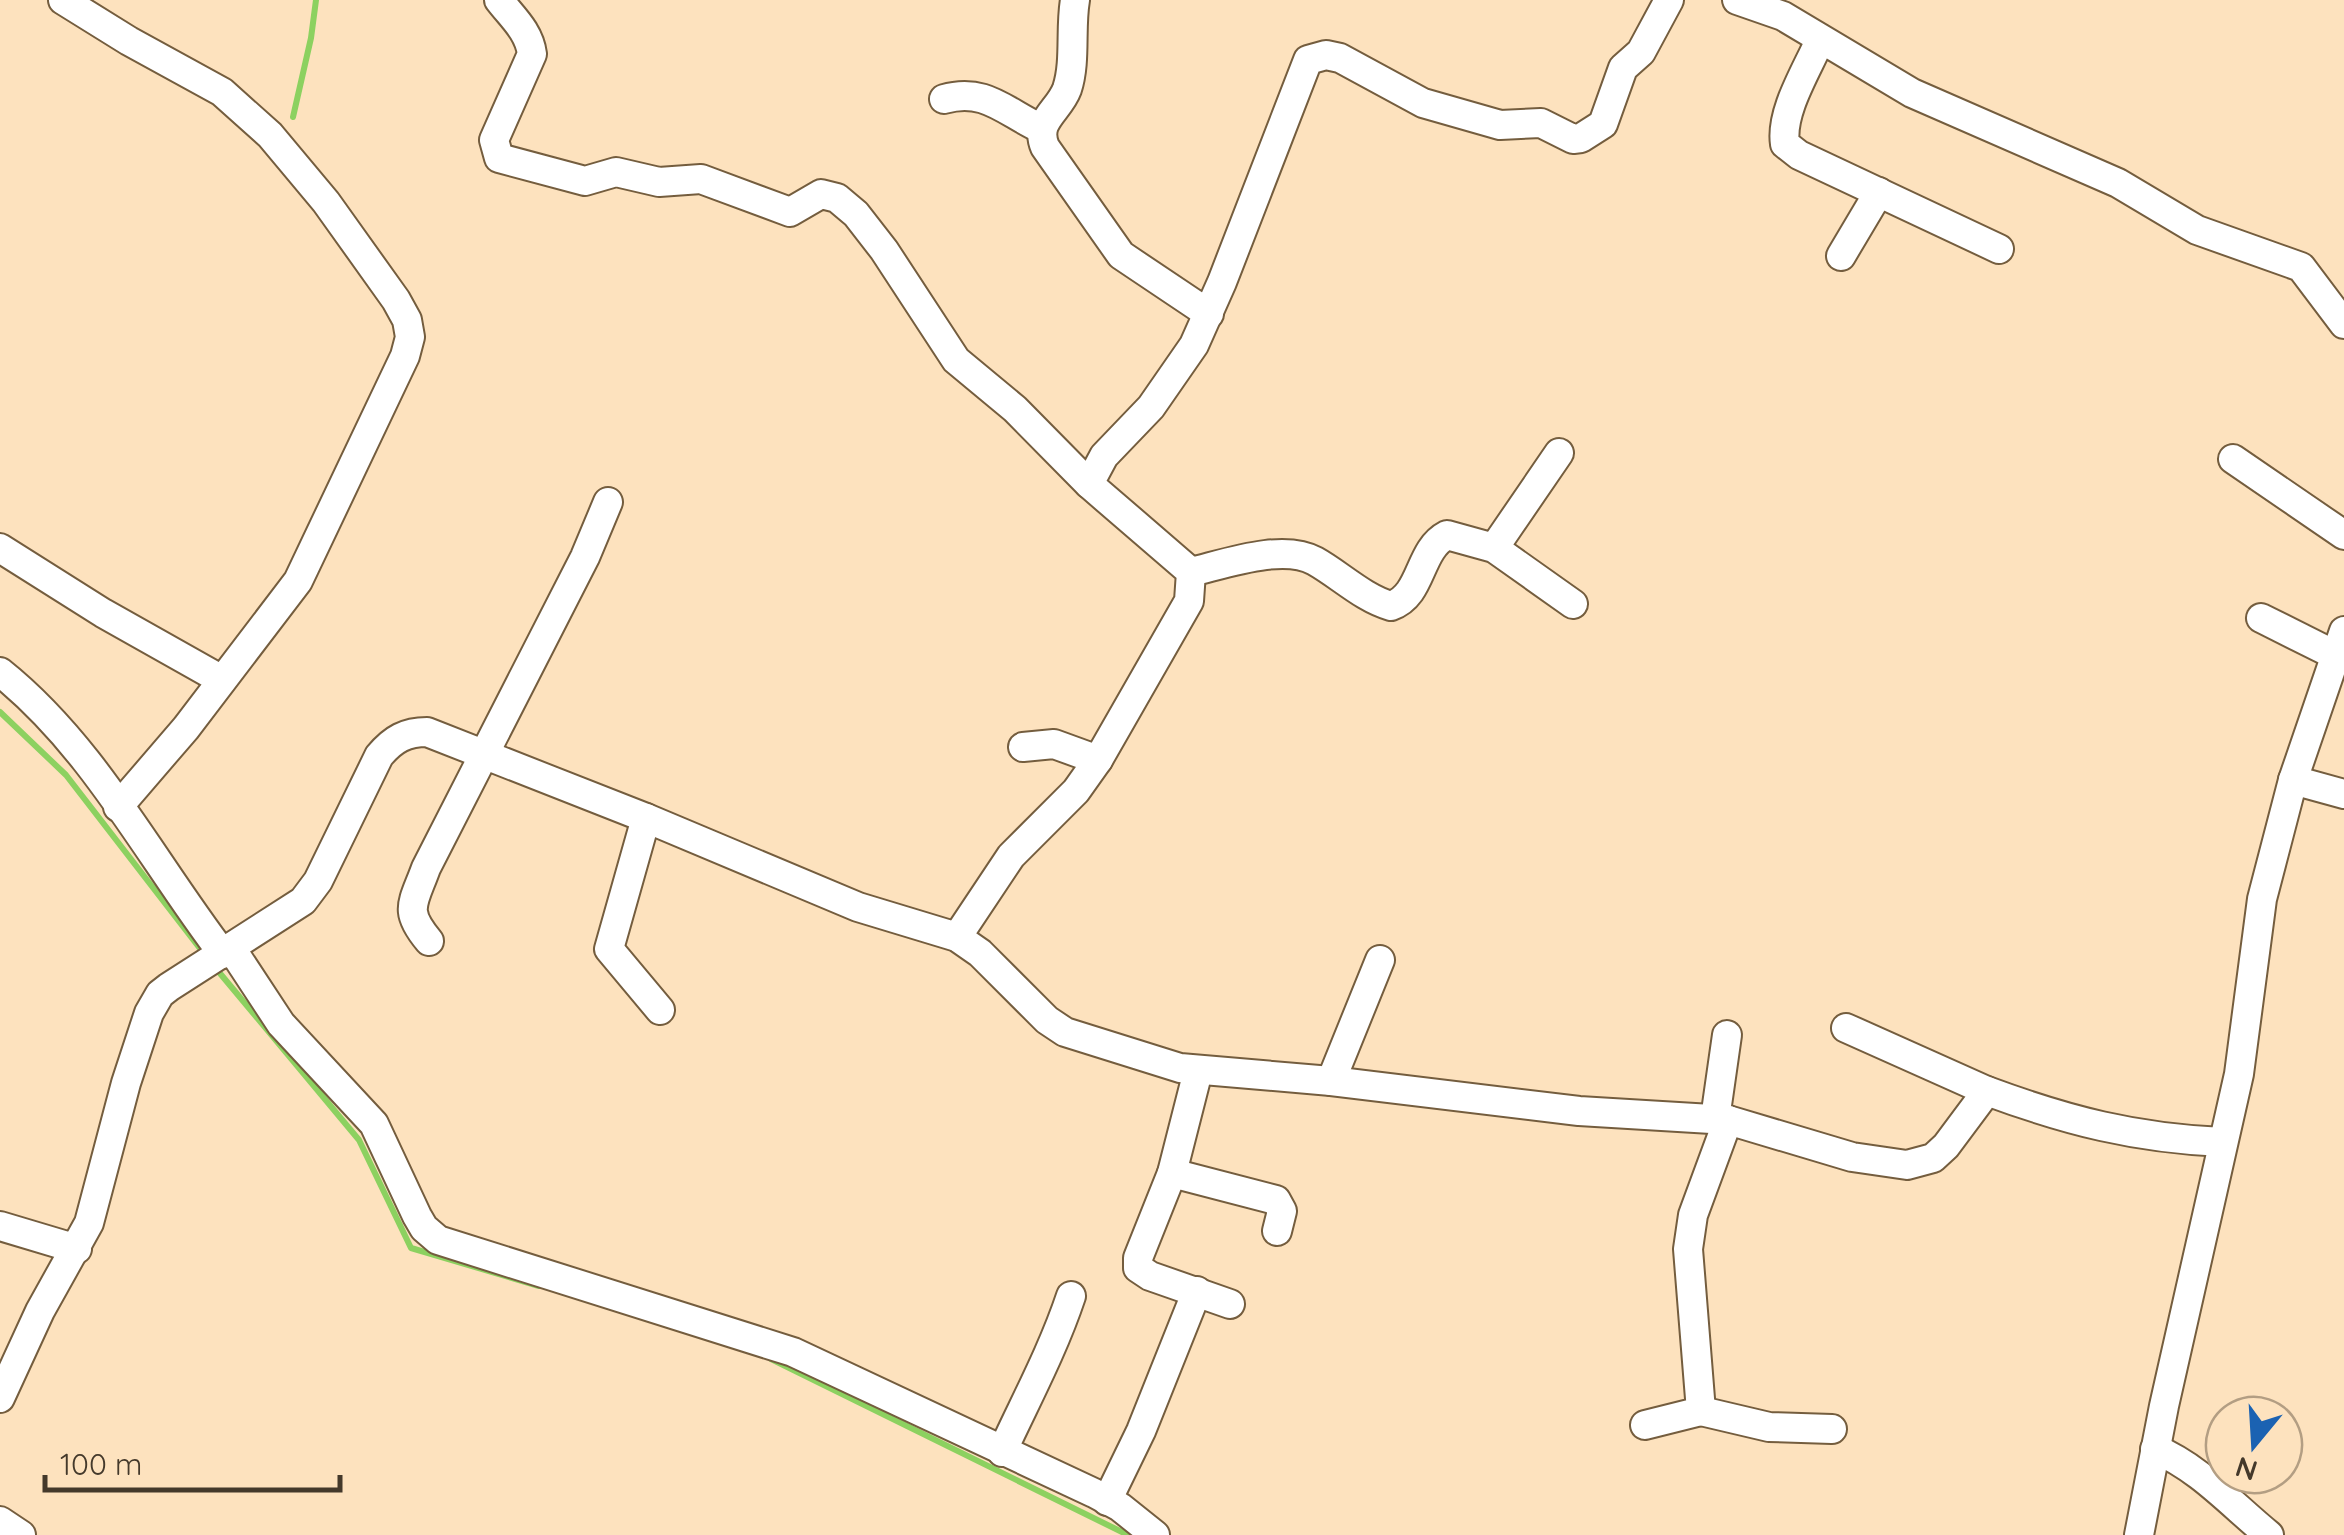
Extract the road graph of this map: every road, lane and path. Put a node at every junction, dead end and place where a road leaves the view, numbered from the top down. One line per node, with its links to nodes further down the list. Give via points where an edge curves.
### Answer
1 (64, 0): 26 (street, via 244,109 326,202 407,320 405,356 312,555)
2 (498, 0): 16 (street, via 522,28 532,54 494,140 499,158 585,181 616,172 659,182 702,179 790,212 821,194 837,198 884,250 956,360)
3 (1075, 0): 8 (street, via 1068,87)
4 (1669, 0): 12 (street, via 1642,52 1622,68 1603,124 1581,138 1541,123 1500,125 1423,102 1340,58 1308,60)
5 (1737, 0): 6 (street, via 1783,16)
6 (1820, 40): 9 (street, via 1792,104 1785,144); 13 (street, via 1912,92 2118,183 2196,230 2302,267)
7 (944, 99): 8 (street, via 977,95)
8 (1042, 128): 12 (street, via 1050,156 1121,255)
9 (1879, 192): 10 (street); 11 (street)
10 (1999, 249)
11 (1841, 256)
12 (1209, 314): 16 (street, via 1151,407 1104,456)
13 (2344, 324)
14 (1559, 453): 20 (street)
15 (2234, 460): 18 (street)
16 (1089, 484): 21 (street)
17 (608, 502): 28 (street)
18 (2344, 535)
19 (0, 548): 26 (street)
20 (1494, 548): 21 (street, via 1457,536 1440,538 1408,595 1391,606 1293,552); 22 (street)
21 (1190, 572): 29 (street, via 1188,600)
22 (1572, 604)
23 (2260, 618): 24 (street)
24 (2339, 643): 30 (street)
25 (0, 672): 32 (street, via 46,715)
26 (222, 680): 32 (street)
27 (1023, 746): 29 (street, via 1054,744)
28 (483, 756): 33 (street); 35 (street, via 416,896 414,922); 36 (street, via 427,732 388,745 312,891)
29 (1098, 760): 34 (street, via 1011,856)
30 (2293, 780): 31 (street); 45 (street, via 2262,899 2242,1059)
31 (2344, 794)
32 (118, 806): 36 (street)
33 (646, 818): 34 (street, via 858,908); 38 (street, via 609,950)
34 (957, 937): 41 (street, via 1065,1032)
35 (429, 941)
36 (227, 951): 49 (street, via 154,1002); 58 (street, via 281,1024 374,1124 417,1216 438,1240 793,1352)
37 (1380, 960): 42 (street)
38 (660, 1010)
39 (1846, 1028): 43 (street)
40 (1727, 1035): 44 (street)
41 (1198, 1071): 42 (street); 46 (street)
42 (1331, 1081): 44 (street, via 1505,1104)
43 (1987, 1091): 44 (street, via 1946,1146 1907,1166); 45 (street, via 2122,1132)
44 (1722, 1119): 54 (street, via 1688,1250)
45 (2222, 1142): 57 (street)
46 (1172, 1174): 48 (street, via 1276,1200 1282,1211); 50 (street, via 1138,1268)
47 (0, 1226): 49 (street)
48 (1278, 1231)
49 (77, 1250): 53 (street, via 40,1310)
50 (1197, 1291): 52 (street); 59 (street)
51 (1071, 1296): 58 (street, via 1055,1346)
52 (1230, 1304)
53 (0, 1398)
54 (1701, 1411): 55 (street); 56 (street, via 1769,1427)
55 (1645, 1425)
56 (1832, 1429)
57 (2155, 1449): 63 (street); 64 (street, via 2196,1470)
58 (1002, 1452): 59 (street)
59 (1107, 1501): 62 (street)
60 (0, 1521): 61 (street)
61 (22, 1535)
62 (1155, 1535)
63 (2139, 1535)
64 (2270, 1535)

